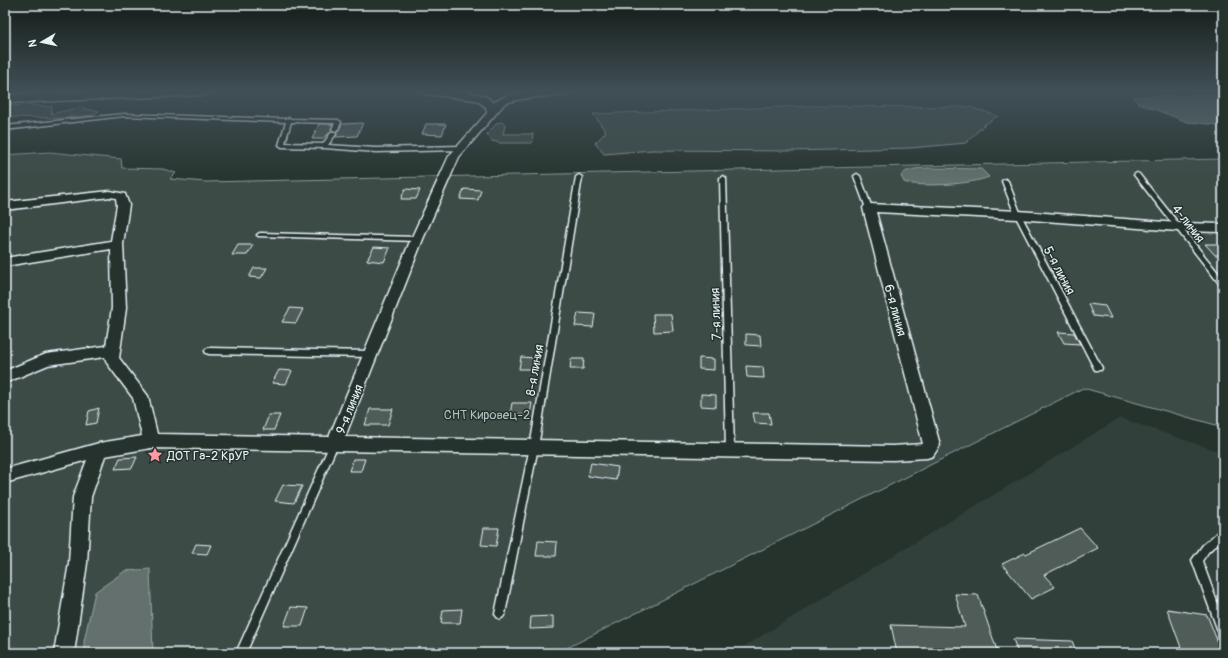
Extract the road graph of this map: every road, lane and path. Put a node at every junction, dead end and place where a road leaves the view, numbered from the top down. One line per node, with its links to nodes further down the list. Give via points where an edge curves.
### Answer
1 (63, 122): 5 (lane)
2 (288, 122): 6 (lane, via 282,145)
3 (333, 122): 6 (lane, via 338,122)
4 (485, 122): 7 (street, 9-я линия)
5 (5, 128)
6 (325, 146): 7 (lane, via 376,150)
7 (460, 148): 19 (street, 9-я линия, via 451,162)
8 (1137, 175): 16 (lane, 4-линия)
9 (857, 176): 14 (lane, 6-я линия)
10 (579, 177): 30 (lane, 8-я линия)
11 (723, 178): 31 (lane, 7-я линия)
12 (1004, 181): 15 (lane, 5-я линия)
13 (5, 206): 20 (street, via 110,194 121,196 123,206)
14 (869, 208): 15 (street); 31 (street, 6-я линия, via 932,445 927,451 893,453)
15 (1018, 215): 16 (street); 26 (lane, 5-я линия)
16 (1178, 227): 17 (street); 22 (lane, 4-линия)
17 (1223, 228)
18 (260, 234): 19 (lane)
19 (417, 239): 25 (street, 9-я линия)
20 (117, 244): 21 (street); 23 (street, via 119,308)
21 (5, 262)
22 (1223, 284)
23 (113, 350): 27 (street, via 46,360); 28 (street, via 112,358 140,396)
24 (208, 351): 25 (lane)
25 (370, 354): 29 (street, 9-я линия)
26 (1098, 368)
27 (5, 377)
28 (151, 441): 29 (street); 32 (street)
29 (334, 444): 30 (street); 38 (lane, 9-я линия)
30 (534, 447): 31 (street); 35 (lane, 8-я линия)
31 (730, 449)
32 (99, 450): 33 (street); 37 (street, via 82,497 78,563)
33 (5, 476)
34 (1223, 533): 36 (lane, via 1196,560)
35 (500, 614)
36 (1223, 631)
37 (64, 653)
38 (241, 653)

